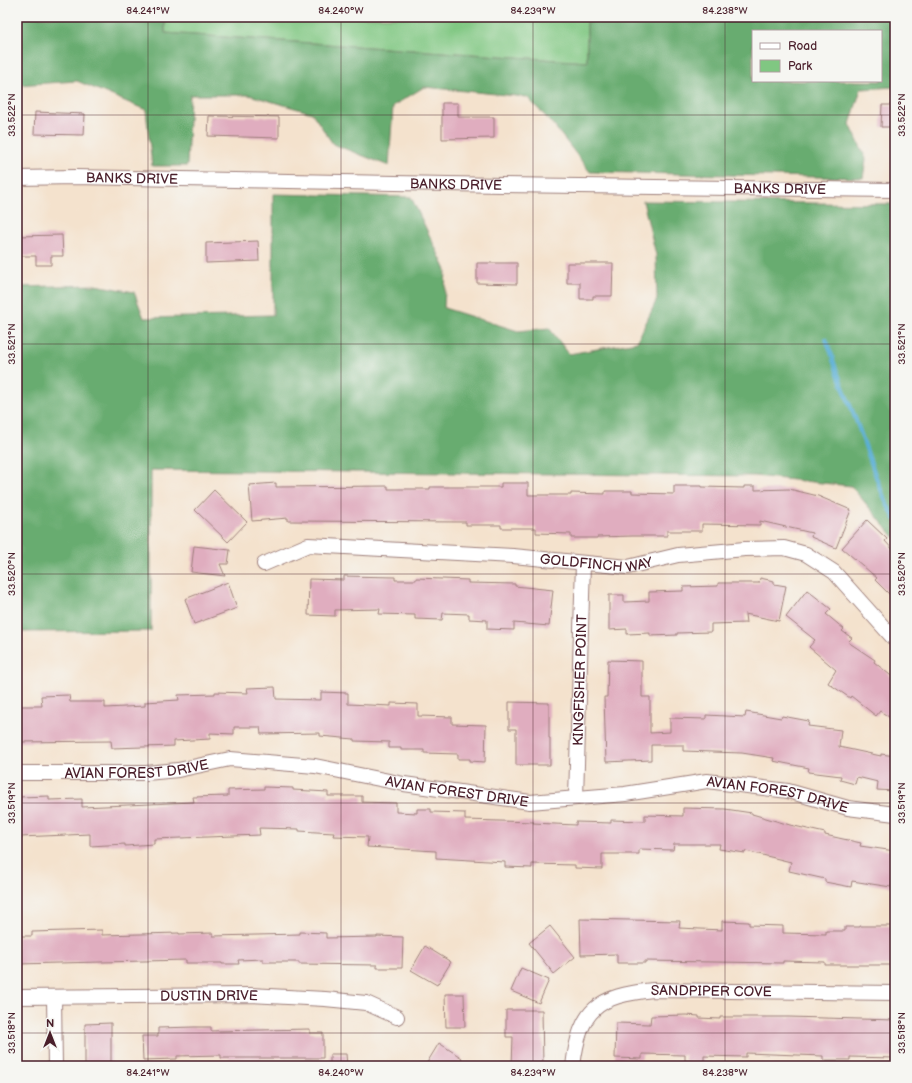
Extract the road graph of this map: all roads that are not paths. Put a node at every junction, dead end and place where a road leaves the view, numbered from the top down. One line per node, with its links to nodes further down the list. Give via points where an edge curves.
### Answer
1 (17, 178): 2 (street, BANKS DRIVE)
2 (895, 190)
3 (583, 563): 4 (street, GOLDFINCH WAY, via 513,556 308,545); 5 (street, GOLDFINCH WAY, via 628,567 678,555 784,548 806,554 834,572); 7 (street, KINGFISHER POINT)
4 (264, 564)
5 (895, 640)
6 (17, 773): 7 (street, AVIAN FOREST DRIVE, via 146,773 178,770 230,759 315,766 404,784 530,802)
7 (576, 798): 8 (street, AVIAN FOREST DRIVE, via 707,782 788,791 848,808)
8 (895, 814)
9 (895, 993): 14 (street, SANDPIPER COVE, via 653,990 622,995 609,999 589,1014 581,1028)
10 (17, 997): 11 (street, DUSTIN DRIVE)
11 (54, 997): 12 (street, DUSTIN DRIVE, via 234,995 325,999 366,1003); 13 (street)
12 (398, 1017)
13 (55, 1066)
14 (573, 1066)

